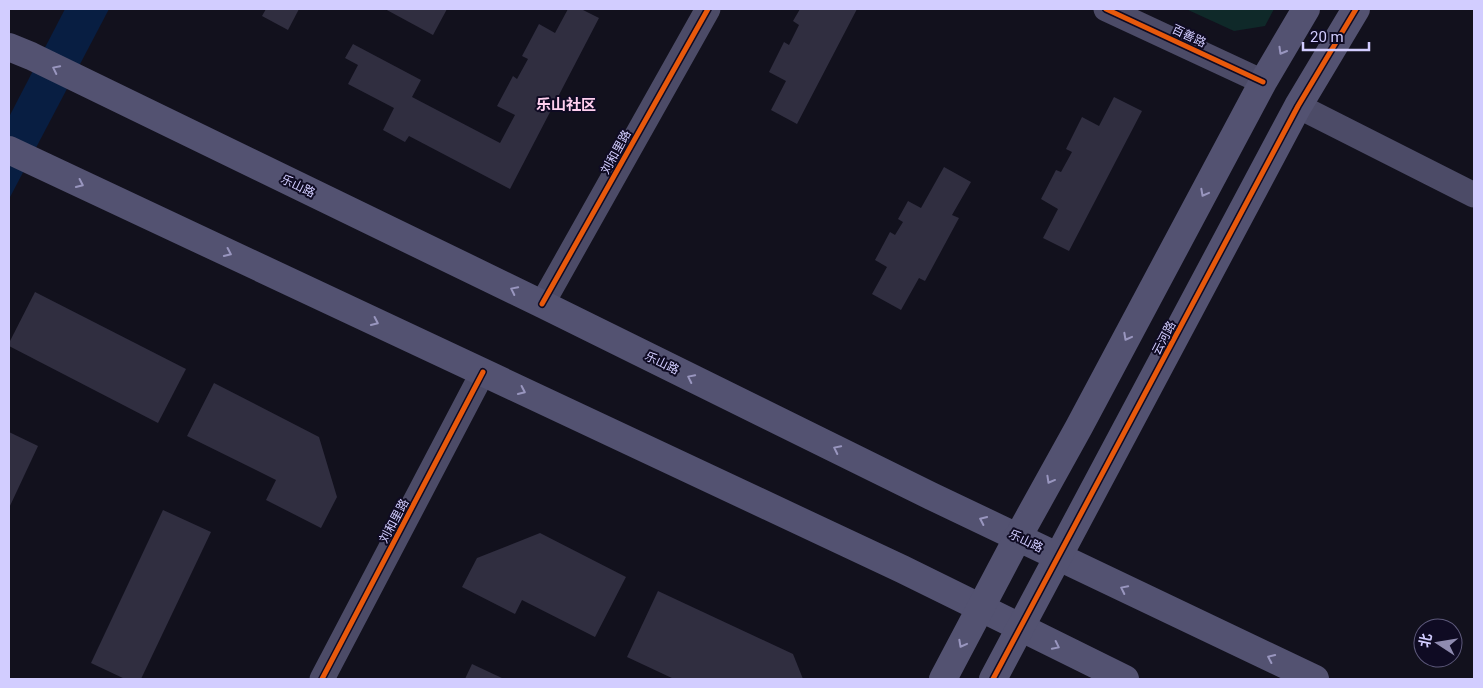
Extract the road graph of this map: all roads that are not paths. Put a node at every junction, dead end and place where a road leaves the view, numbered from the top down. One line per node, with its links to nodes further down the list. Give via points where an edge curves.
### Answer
1 (708, 9): 10 (street, 刘和里路)
2 (1106, 9): 6 (street, 百善路)
3 (1306, 9): 6 (main road, one-way to 6)
4 (1356, 9): 7 (main road, 云河路)
5 (20, 52): 10 (main road, 乐山路, one-way to 5)
6 (1263, 82): 12 (main road, one-way to 12)
7 (1298, 106): 9 (street); 13 (main road, 云河路)
8 (9, 150): 11 (main road, one-way to 11)
9 (1474, 195)
10 (542, 304): 12 (main road, 乐山路, one-way to 10)
11 (483, 372): 14 (main road, one-way to 14); 16 (street, 刘和里路)
12 (1018, 537): 13 (main road, 乐山路); 14 (main road)
13 (1058, 557): 15 (main road, 云河路); 20 (main road, 乐山路, one-way to 13)
14 (981, 608): 15 (main road); 17 (main road, one-way to 17)
15 (1021, 628): 18 (main road, 云河路); 19 (main road, one-way to 19)
16 (322, 679)
17 (943, 679)
18 (993, 679)
19 (1125, 679)
20 (1315, 679)

